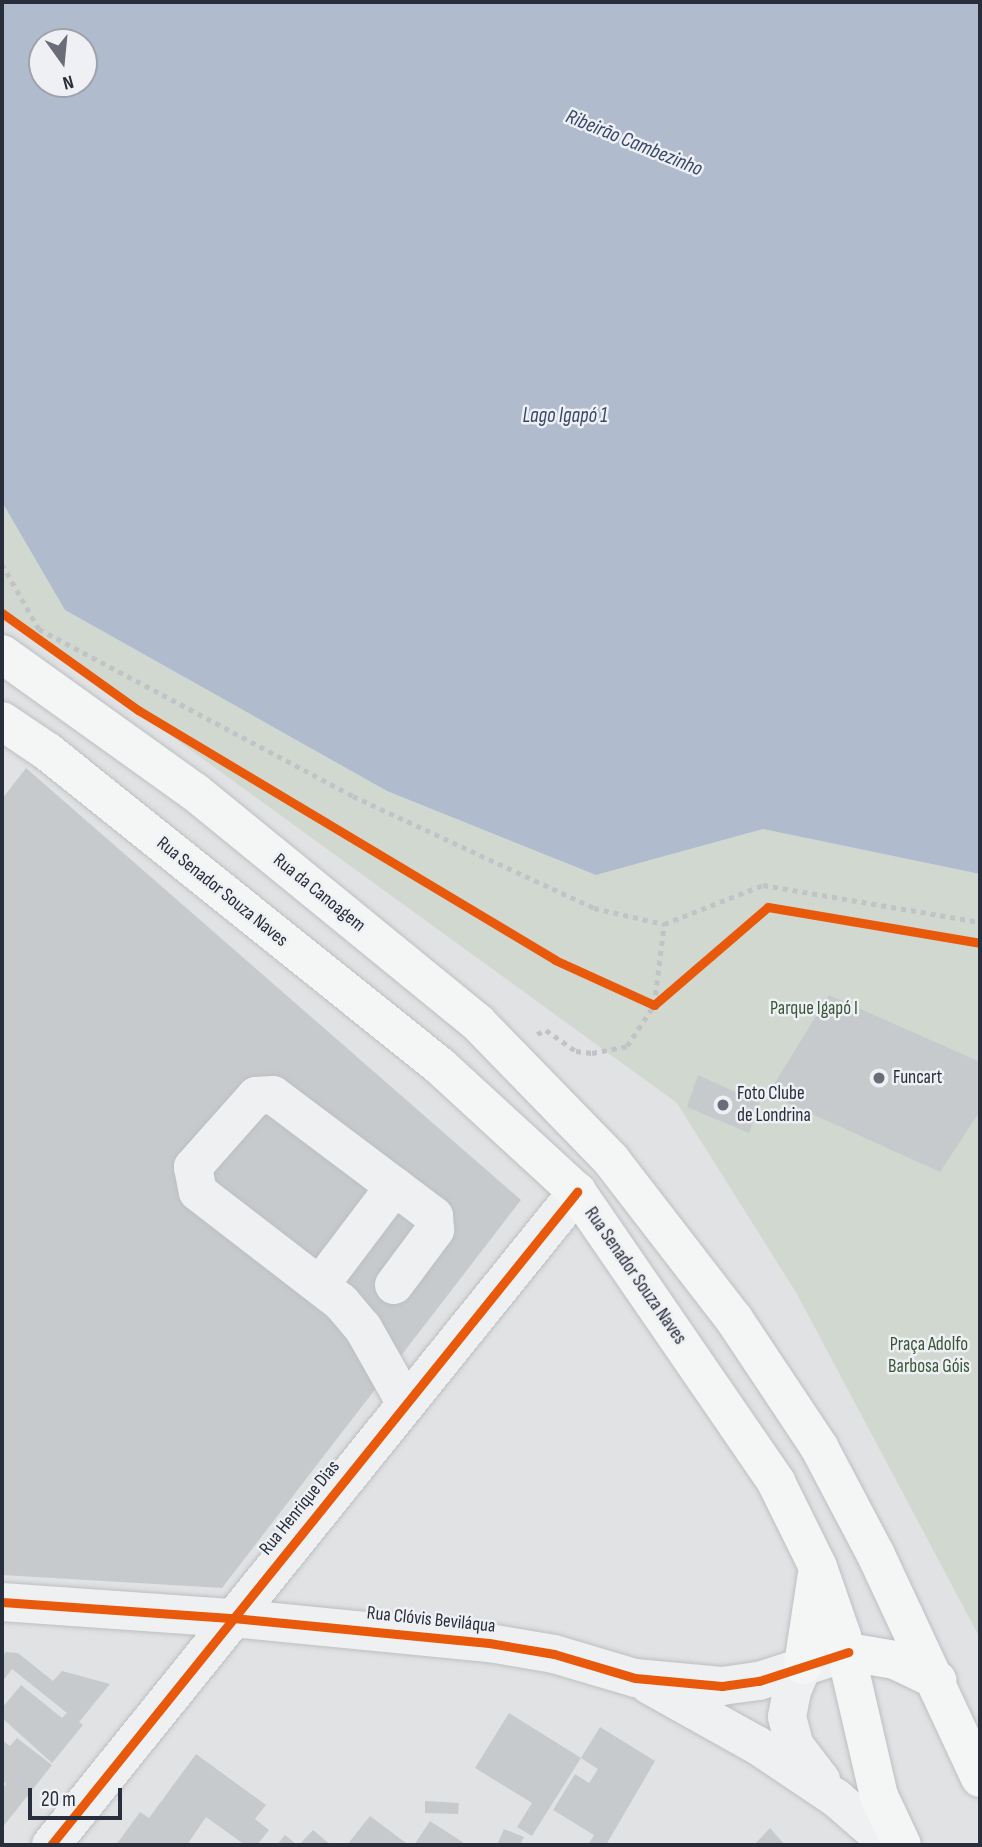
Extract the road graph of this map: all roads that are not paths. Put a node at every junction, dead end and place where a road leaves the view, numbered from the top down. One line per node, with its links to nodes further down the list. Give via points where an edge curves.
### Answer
1 (13, 642): 14 (main road, Rua da Canoagem, via 478,1023 611,1160 734,1319 819,1447)
2 (2, 721): 4 (main road, Rua Senador Souza Naves, via 59,761 440,1066)
3 (395, 1186): 5 (street); 5 (street, via 273,1095 256,1096 193,1167 198,1192); 6 (street, via 434,1216 436,1223)
4 (577, 1192): 7 (street, Rua Henrique Dias); 8 (main road, Rua Senador Souza Naves, via 776,1482)
5 (320, 1285): 7 (street, via 363,1328)
6 (394, 1285)
7 (406, 1404): 10 (street, Rua Henrique Dias)
8 (818, 1567): 11 (main road, Rua Senador Souza Naves); 12 (main road)
9 (2, 1602): 10 (street, Rua Clóvis Beviláqua)
10 (233, 1618): 13 (street, Rua Clóvis Beviláqua, via 489,1643 554,1654); 17 (street, Rua Henrique Dias)
11 (848, 1652): 12 (street, Rua Clóvis Beviláqua); 14 (main road, via 895,1660); 19 (main road, Rua Senador Souza Naves, via 879,1797)
12 (803, 1665): 13 (street, Rua Clóvis Beviláqua, via 760,1681 722,1686); 16 (street, via 787,1717 795,1746)
13 (635, 1678): 16 (street, Rua Clóvis Beviláqua, via 757,1745)
14 (937, 1680): 15 (main road, Rua da Canoagem)
15 (980, 1778)
16 (836, 1798): 18 (street, Rua Clóvis Beviláqua)
17 (51, 1845)
18 (890, 1845)
19 (902, 1845)

